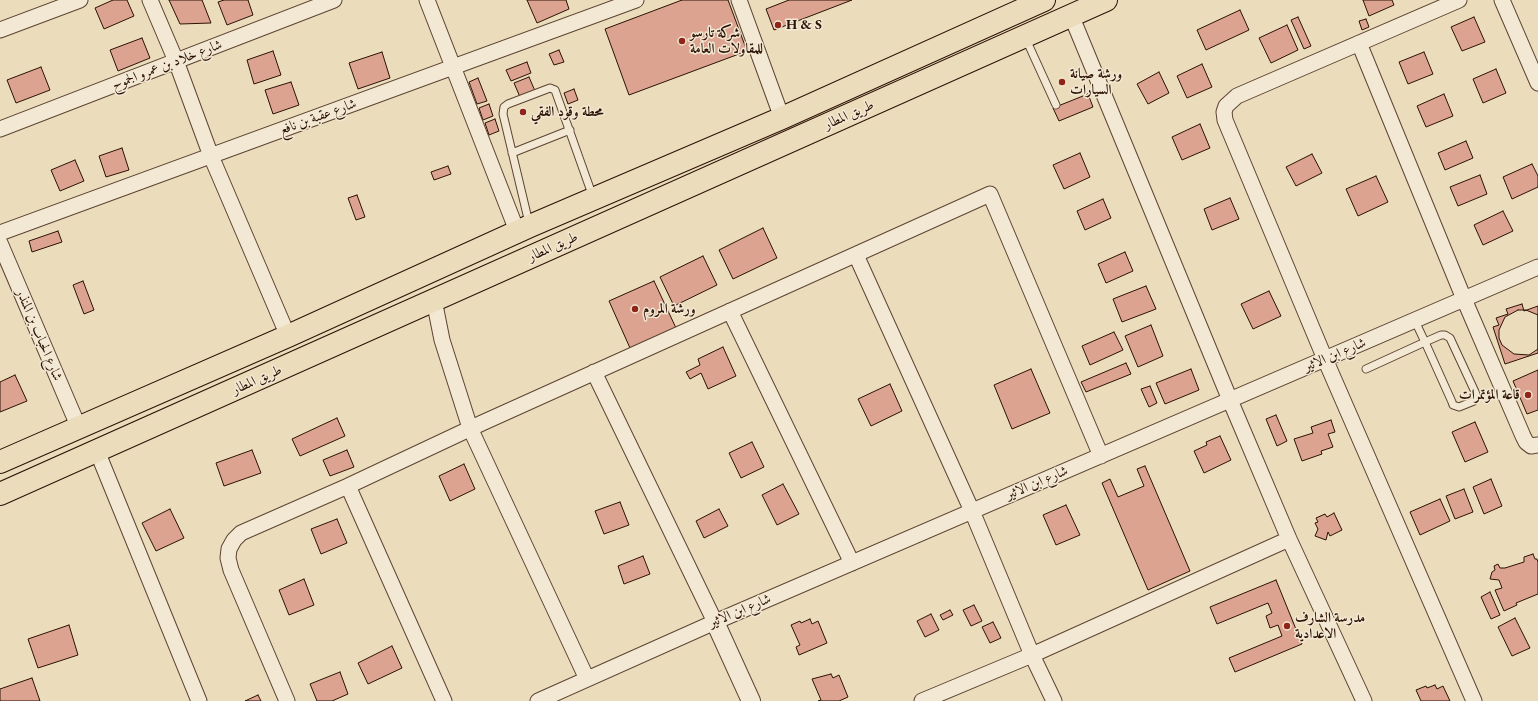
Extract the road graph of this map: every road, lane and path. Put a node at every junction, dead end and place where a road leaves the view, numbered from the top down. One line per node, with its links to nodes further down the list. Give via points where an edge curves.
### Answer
1 (80, 0): 12 (street)
2 (150, 0): 15 (street)
3 (334, 0): 15 (street, شارع خلاد بن عمرو الجموح)
4 (427, 0): 16 (street)
5 (636, 0): 16 (street, شارع عقبة بن نافع)
6 (739, 0): 19 (street)
7 (1106, 0): 11 (highway, طريق المطار)
8 (1459, 0): 14 (street)
9 (1502, 0): 17 (street)
10 (1035, 2): 19 (highway, طريق المطار)
11 (1071, 15): 13 (highway, طريق المطار); 39 (street)
12 (0, 30)
13 (1024, 36): 18 (lane); 31 (highway, طريق المطار)
14 (1359, 43): 30 (street); 36 (street, via 1237,96 1226,106 1224,112 1225,120)
15 (176, 61): 20 (street, شارع خلاد بن عمرو الجموح); 23 (street)
16 (452, 67): 23 (street, شارع عقبة بن نافع); 25 (street)
17 (1538, 83)
18 (1056, 105)
19 (782, 118): 24 (highway, طريق المطار)
20 (0, 129)
21 (570, 130): 22 (lane); 22 (lane, via 554,89 550,88 508,104 502,111); 24 (lane)
22 (512, 153): 25 (lane)
23 (211, 156): 26 (street, شارع عقبة بن نافع); 34 (street)
24 (594, 200): 25 (highway, طريق المطار)
25 (524, 229): 34 (highway, طريق المطار)
26 (0, 233)
27 (0, 243): 40 (street, شارع الحباب بن المنذر)
28 (856, 255): 32 (street); 44 (street, via 990,194); 48 (street)
29 (1538, 267): 30 (street, شارع ابن الاثير)
30 (1464, 299): 33 (street, شارع ابن الاثير); 42 (street, via 1526,442 1531,446)
31 (434, 300): 41 (street, via 442,340); 43 (highway, طريق المطار)
32 (730, 311): 38 (street); 50 (street)
33 (1415, 321): 35 (lane); 36 (street, شارع ابن الاثير)
34 (288, 336): 40 (highway, طريق المطار)
35 (1425, 342): 35 (lane, via 1453,405 1459,408 1474,401 1476,394 1450,338 1441,334); 37 (lane)
36 (1325, 359): 39 (street, شارع ابن الاثير); 62 (street)
37 (1366, 369)
38 (594, 372): 41 (street); 51 (street)
39 (1230, 400): 44 (street, شارع ابن الاثير); 49 (street)
40 (79, 428): 45 (highway, طريق المطار)
41 (470, 428): 46 (street); 53 (street)
42 (1538, 445)
43 (97, 451): 47 (highway, طريق المطار); 54 (street)
44 (1101, 456): 48 (street, شارع ابن الاثير)
45 (0, 462)
46 (348, 486): 55 (street, via 240,533 229,549 231,570); 56 (street)
47 (0, 494)
48 (972, 511): 50 (street, شارع ابن الاثير); 52 (street)
49 (1289, 538): 52 (street); 61 (street)
50 (852, 563): 51 (street, شارع ابن الاثير)
51 (715, 622): 53 (street, شارع ابن الاثير); 58 (street)
52 (1032, 655): 59 (street); 60 (street)
53 (587, 679): 57 (street, شارع ابن الاثير)
54 (199, 701)
55 (287, 701)
56 (444, 701)
57 (538, 701)
58 (752, 701)
59 (922, 701)
60 (1054, 701)
61 (1364, 701)
62 (1474, 701)

